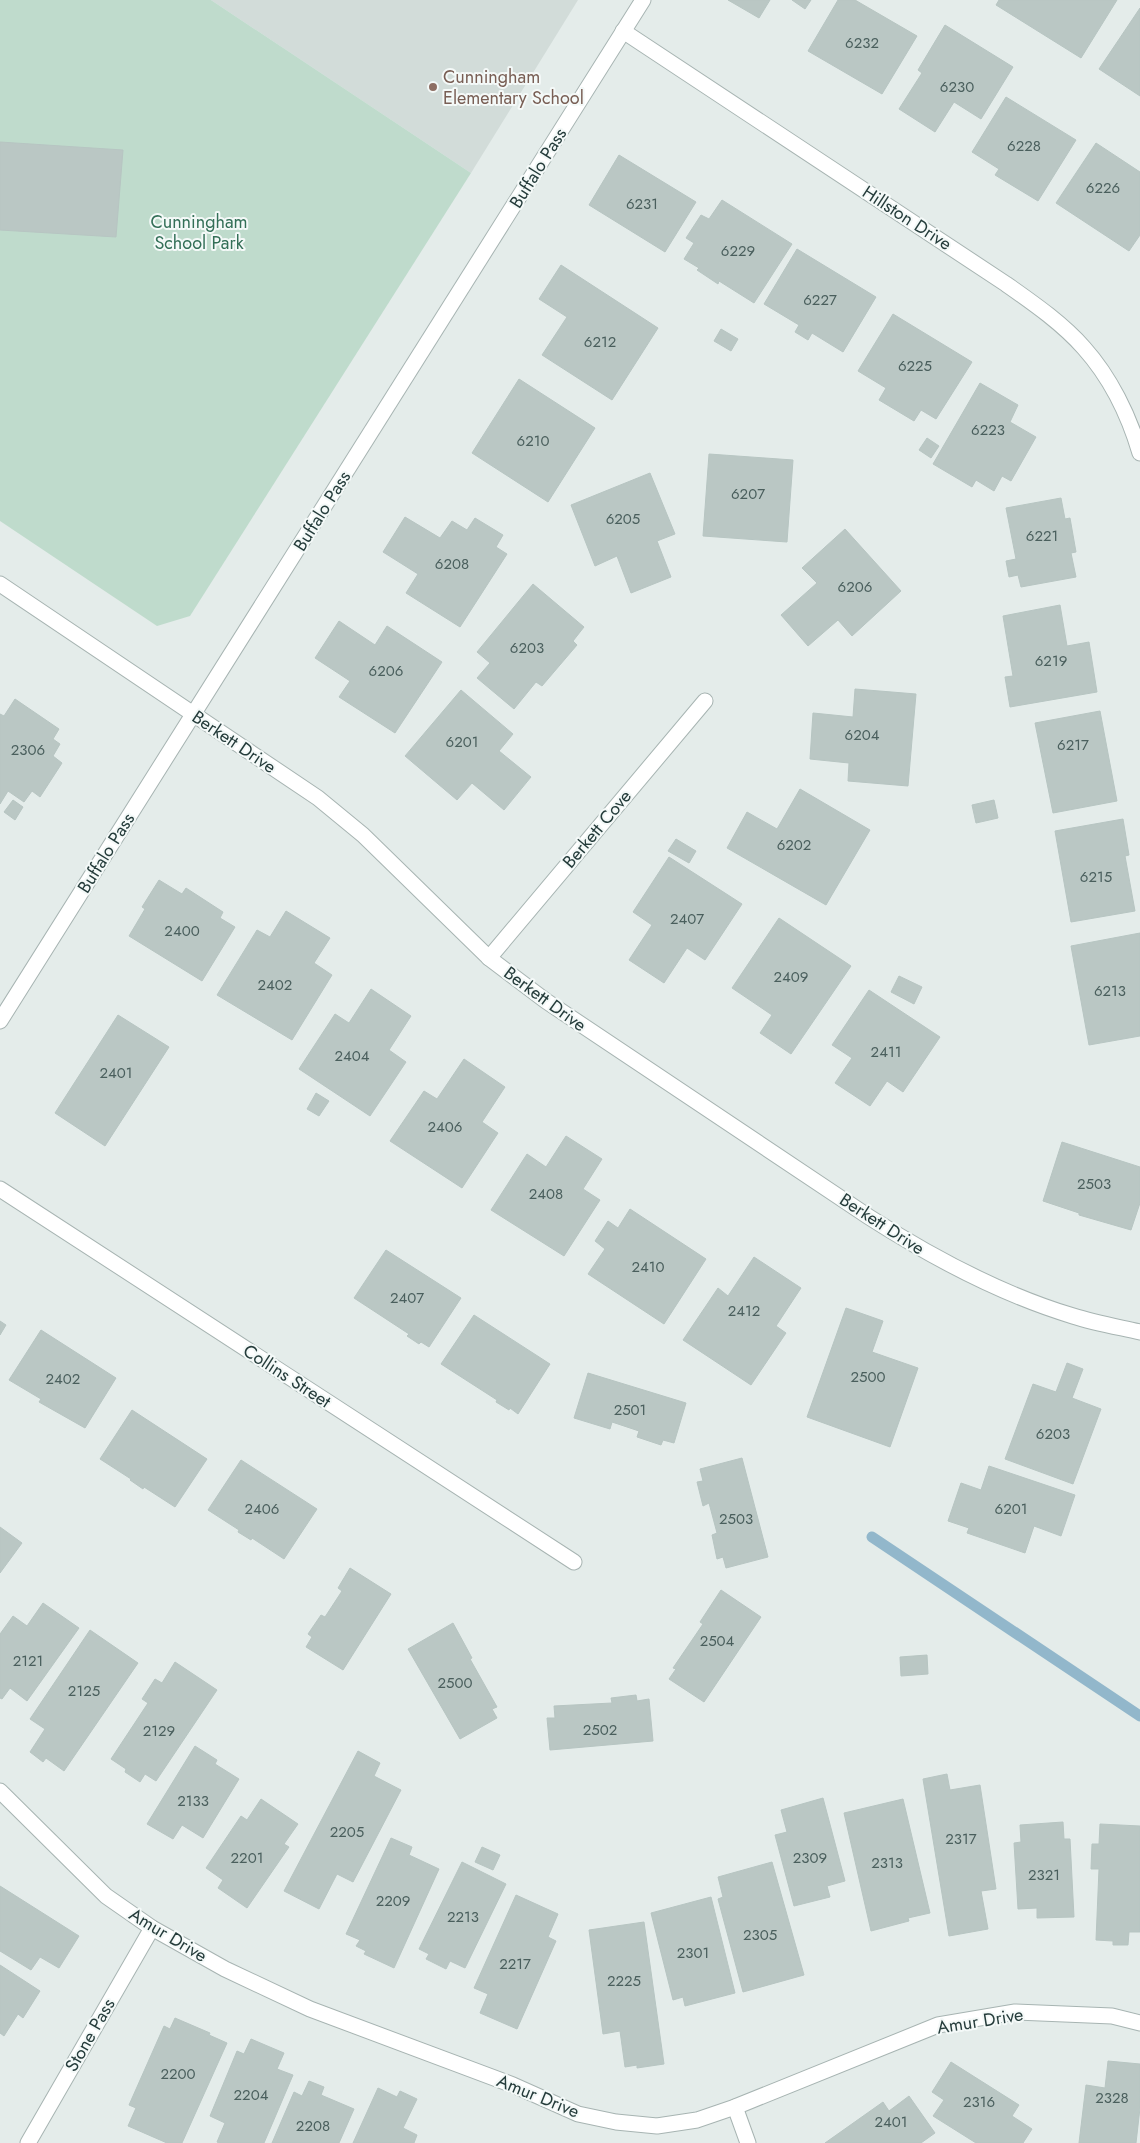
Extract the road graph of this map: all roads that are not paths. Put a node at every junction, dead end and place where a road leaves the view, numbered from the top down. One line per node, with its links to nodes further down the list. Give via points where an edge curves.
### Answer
1 (642, 0): 2 (street, Buffalo Pass)
2 (624, 31): 3 (street, Hillston Drive, via 1041,309 1083,347 1104,375 1122,408); 6 (street, Buffalo Pass)
3 (1140, 453)
4 (0, 584): 6 (street, Berkett Drive)
5 (705, 701): 7 (street, Berkett Cove)
6 (194, 715): 7 (street, Berkett Drive, via 318,798 363,835); 8 (street, Buffalo Pass)
7 (489, 958): 10 (street, Berkett Drive, via 546,1002 917,1248 1010,1294 1074,1316)
8 (0, 1021)
9 (0, 1189): 11 (street, Collins Street)
10 (1140, 1332)
11 (574, 1562)
12 (0, 1791): 13 (street, Amur Drive, via 106,1896)
13 (152, 1928): 15 (street, Amur Drive, via 225,1969 310,2009 513,2085 578,2114 657,2126 697,2120); 16 (street, Stone Pass)
14 (1140, 2023): 15 (street, Amur Drive, via 1112,2016 1015,2012 938,2025)
15 (735, 2107): 17 (street)
16 (28, 2143)
17 (748, 2143)

